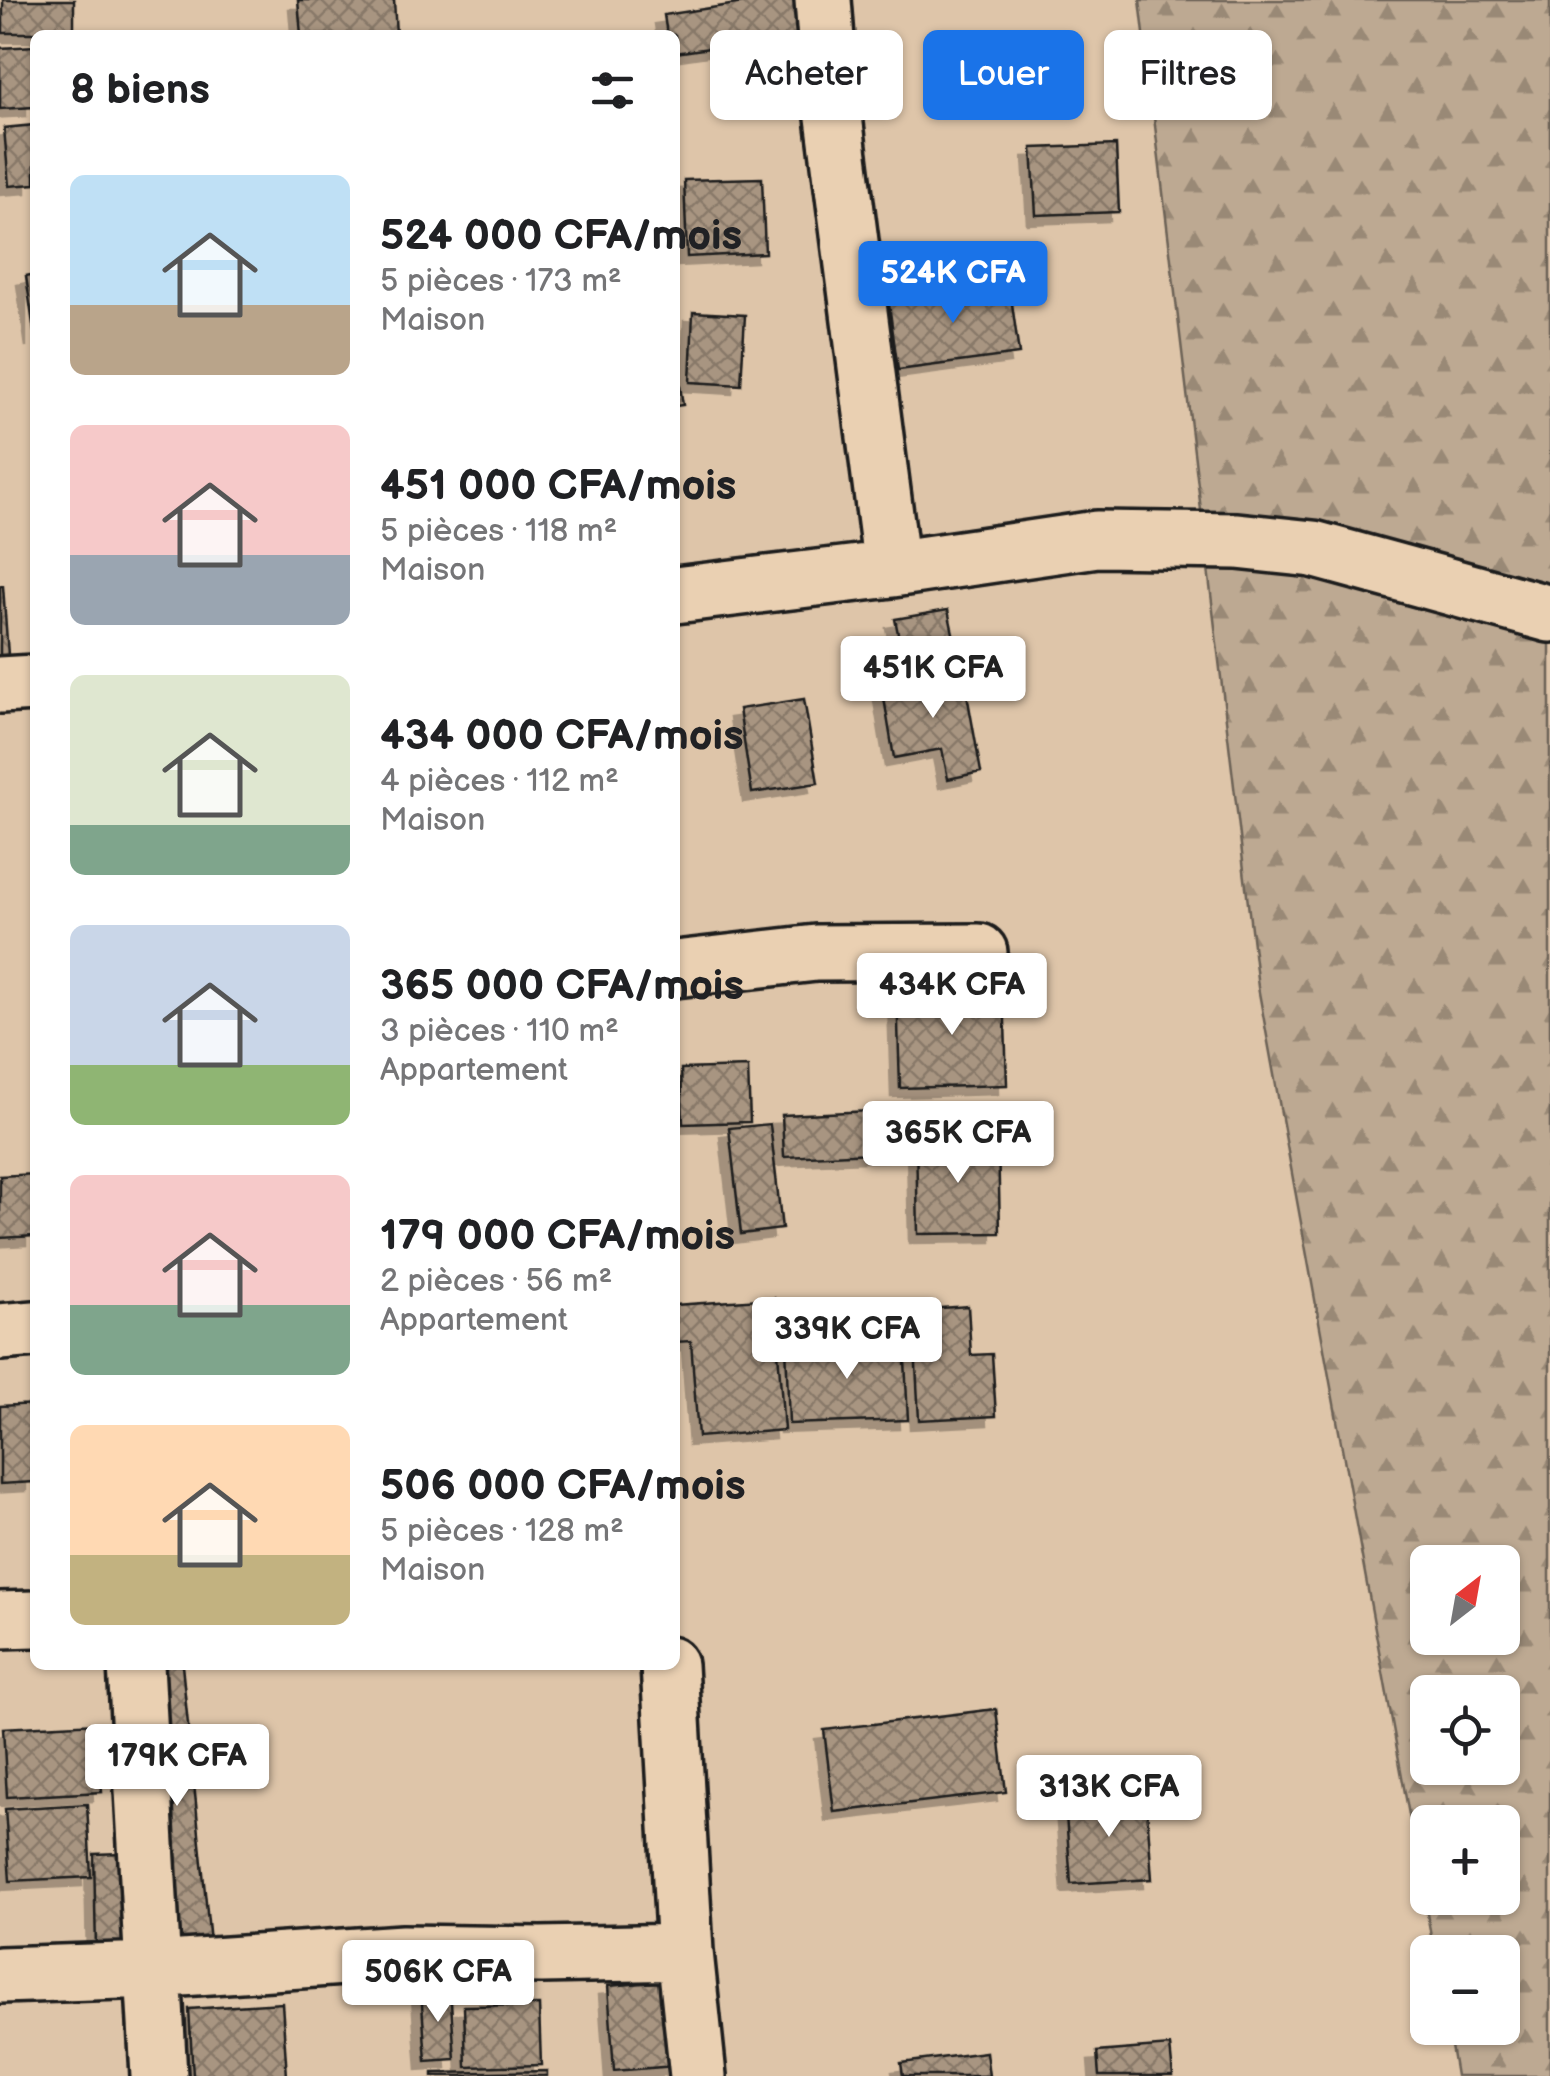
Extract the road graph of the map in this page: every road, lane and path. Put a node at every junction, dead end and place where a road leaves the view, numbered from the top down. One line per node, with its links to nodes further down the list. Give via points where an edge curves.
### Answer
1 (822, 0): 2 (street)
2 (892, 569): 3 (street); 4 (street, via 1098,539 1237,541 1313,550)
3 (680, 594)
4 (1550, 614)
5 (30, 683): 6 (street)
6 (0, 684)
7 (979, 952): 8 (street, via 816,954)
8 (680, 968)
9 (30, 1329): 10 (street)
10 (0, 1332)
11 (30, 1618): 12 (street)
12 (0, 1620)
13 (136, 1670): 16 (street)
14 (669, 1670): 15 (street)
15 (685, 1952): 16 (street, via 404,1952); 19 (street)
16 (152, 1970): 17 (street); 18 (street)
17 (0, 1975)
18 (159, 2076)
19 (698, 2076)

